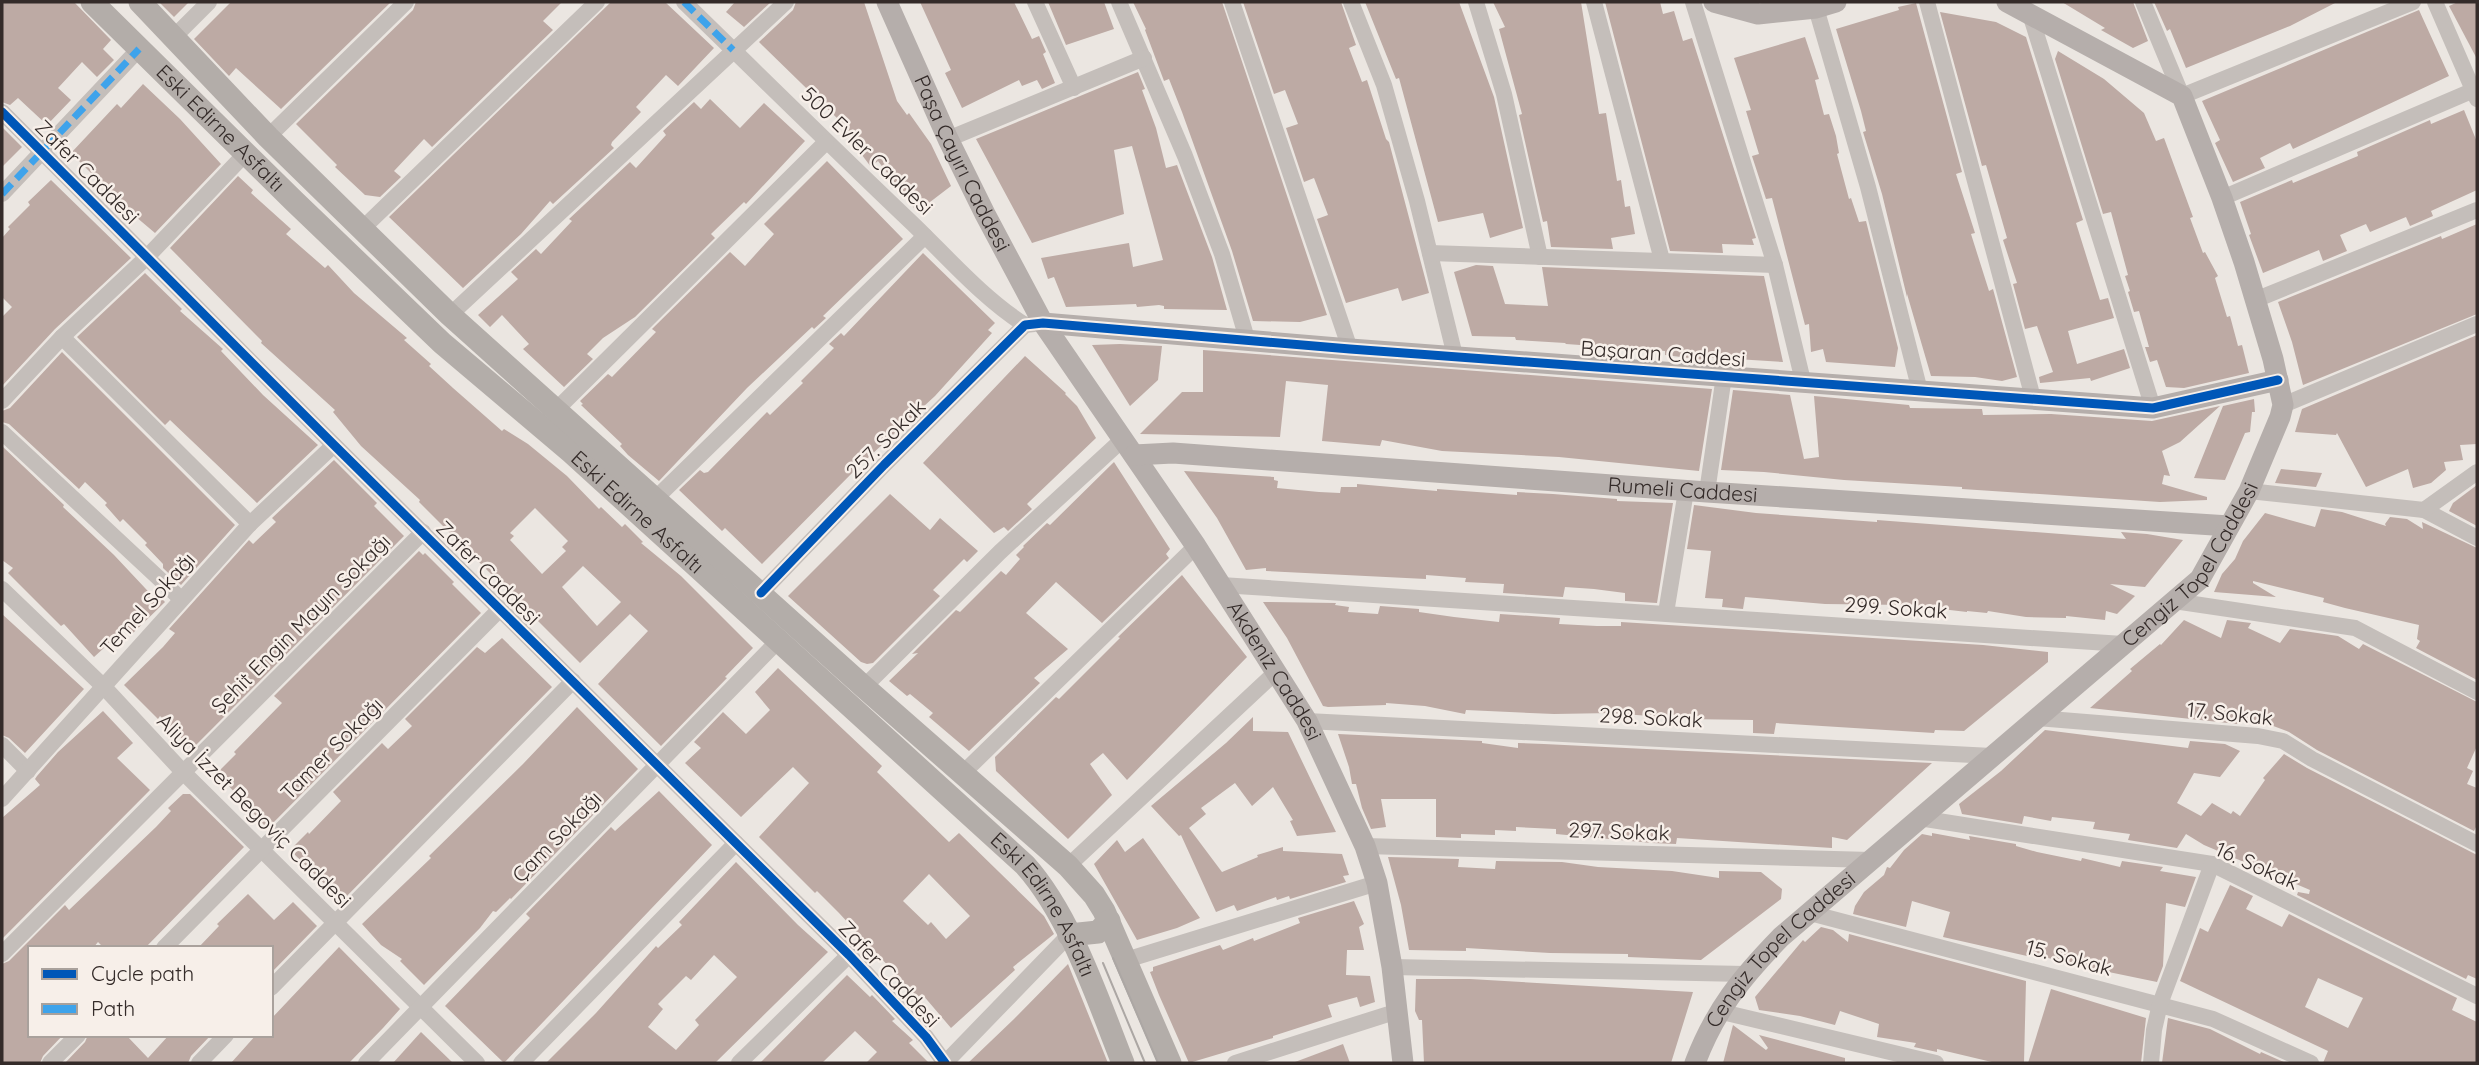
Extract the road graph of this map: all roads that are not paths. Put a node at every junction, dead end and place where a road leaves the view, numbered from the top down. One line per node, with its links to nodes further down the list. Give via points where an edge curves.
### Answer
1 (92, 2): 25 (main road, Eski Edirne Asfaltı)
2 (140, 2): 24 (main road, Eski Edirne Asfaltı)
3 (209, 2): 24 (street)
4 (406, 2): 32 (street)
5 (597, 2): 40 (street)
6 (684, 2): 26 (street, 500 Evler Caddesi)
7 (786, 2): 26 (street)
8 (887, 2): 33 (street, Paşa Çayırı Caddesi)
9 (1035, 2): 28 (street)
10 (1119, 2): 27 (street)
11 (1232, 2): 53 (street)
12 (1351, 2): 42 (street, via 1384,85)
13 (1476, 2): 44 (street, via 1504,94)
14 (1594, 2): 45 (street)
15 (1693, 2): 46 (street)
16 (1714, 2): 23 (street, via 1758,14)
17 (1927, 2): 59 (street)
18 (2143, 2): 30 (street)
19 (2413, 2): 30 (street)
20 (2435, 2): 29 (street)
21 (1826, 5): 23 (street); 58 (street)
22 (2017, 6): 30 (street); 62 (street)
23 (1787, 7)
24 (175, 36): 32 (main road, Eski Edirne Asfaltı)
25 (139, 49): 35 (street); 36 (main road, Eski Edirne Asfaltı)
26 (733, 50): 34 (street, 500 Evler Caddesi); 48 (street)
27 (1144, 58): 28 (street); 52 (street, via 1222,254)
28 (1074, 88): 33 (street)
29 (2476, 95): 38 (street)
30 (2182, 96): 38 (street)
31 (2, 112): 35 (street, Zafer Caddesi)
32 (268, 137): 40 (main road, Eski Edirne Asfaltı)
33 (948, 139): 49 (street, Paşa Çayırı Caddesi)
34 (826, 142): 41 (street, 500 Evler Caddesi); 63 (street)
35 (42, 151): 37 (street); 43 (street, Zafer Caddesi)
36 (246, 153): 43 (street); 84 (main road, Eski Edirne Asfaltı, via 442,343)
37 (2, 194)
38 (2222, 198): 47 (street)
39 (2477, 210): 47 (street)
40 (361, 230): 48 (main road, Eski Edirne Asfaltı)
41 (925, 236): 49 (street, 500 Evler Caddesi, via 1012,317); 70 (street)
42 (1430, 253): 44 (street); 54 (street)
43 (147, 257): 51 (street); 65 (street, Zafer Caddesi)
44 (1540, 257): 45 (street)
45 (1662, 260): 46 (street)
46 (1775, 265): 57 (street)
47 (2255, 300): 56 (street)
48 (450, 315): 63 (main road, Eski Edirne Asfaltı)
49 (1034, 324): 52 (street, Başaran Caddesi); 66 (street, Akdeniz Caddesi); 79 (street, 257. Sokak, via 884,465)
50 (2477, 324): 61 (street)
51 (62, 337): 60 (street); 72 (street)
52 (1247, 339): 53 (street, Başaran Caddesi)
53 (1350, 349): 54 (street, Başaran Caddesi)
54 (1455, 356): 55 (street, Başaran Caddesi)
55 (1724, 376): 57 (street, Başaran Caddesi); 68 (street)
56 (2278, 380): 61 (street); 62 (street, Başaran Caddesi)
57 (1803, 381): 58 (street, Başaran Caddesi)
58 (1920, 391): 59 (street, Başaran Caddesi)
59 (2033, 398): 62 (street, Başaran Caddesi)
60 (2, 401)
61 (2283, 405): 69 (street, Cengiz Topel Caddesi)
62 (2154, 408)
63 (556, 410): 70 (main road, Eski Edirne Asfaltı)
64 (2, 432): 80 (street)
65 (334, 445): 72 (street, Temel Sokağı); 74 (street, Zafer Caddesi)
66 (1129, 447): 68 (street, Rumeli Caddesi); 76 (street, Akdeniz Caddesi); 90 (street, via 1000,552)
67 (2477, 472): 71 (street)
68 (1696, 491): 73 (street, Rumeli Caddesi); 83 (street)
69 (2249, 491): 71 (street); 73 (street, Cengiz Topel Caddesi)
70 (656, 498): 79 (main road, Eski Edirne Asfaltı)
71 (2424, 510): 75 (street)
72 (250, 524): 80 (street, Temel Sokağı)
73 (2229, 526): 81 (street, Cengiz Topel Caddesi, via 2200,579)
74 (423, 532): 82 (street, Zafer Caddesi); 98 (street, Şehit Engin Mayın Sokağı)
75 (2477, 538)
76 (1196, 546): 77 (street, Akdeniz Caddesi); 99 (street)
77 (1221, 585): 83 (street, 299. Sokak); 87 (street, Akdeniz Caddesi)
78 (2, 589): 89 (street, Aliya İzzet Begoviç Caddesi)
79 (761, 593): 84 (main road); 90 (main road, Eski Edirne Asfaltı)
80 (180, 598): 89 (street, Temel Sokağı)
81 (2174, 601): 86 (street, Cengiz Topel Caddesi); 91 (street, via 2355,628)
82 (500, 609): 88 (street, Zafer Caddesi); 105 (street, Tamer Sokağı)
83 (1666, 613): 86 (street, 299. Sokak)
84 (758, 621): 85 (main road, Eski Edirne Asfaltı)
85 (778, 641): 96 (street, Çam Sokağı); 113 (main road, Eski Edirne Asfaltı, via 1025,865 1052,901)
86 (2123, 644): 92 (street, Cengiz Topel Caddesi)
87 (1277, 671): 93 (street, Akdeniz Caddesi); 108 (street)
88 (572, 681): 96 (street, Zafer Caddesi); 112 (street)
89 (104, 687): 97 (street, Temel Sokağı); 98 (street, Aliya İzzet Begoviç Caddesi)
90 (864, 687): 99 (main road, Eski Edirne Asfaltı)
91 (2477, 692)
92 (2037, 718): 95 (street, Cengiz Topel Caddesi); 103 (street, 17. Sokak, via 2283,741)
93 (1307, 721): 95 (street, 298. Sokak); 104 (street, Akdeniz Caddesi)
94 (2, 745): 97 (street)
95 (1992, 756): 101 (street, Cengiz Topel Caddesi)
96 (657, 764): 102 (street, Zafer Caddesi); 123 (street, Çam Sokağı)
97 (28, 771): 100 (street, Temel Sokağı)
98 (183, 772): 105 (street, Aliya İzzet Begoviç Caddesi); 115 (street, Şehit Engin Mayın Sokağı)
99 (962, 773): 108 (main road, Eski Edirne Asfaltı)
100 (2, 799)
101 (1919, 818): 106 (street, Cengiz Topel Caddesi); 107 (street, 16. Sokak)
102 (736, 843): 116 (street, Zafer Caddesi); 132 (street)
103 (2477, 844)
104 (1365, 846): 106 (street, 297. Sokak); 109 (street, Akdeniz Caddesi)
105 (262, 849): 112 (street, Aliya İzzet Begoviç Caddesi); 114 (street, Tamer Sokağı)
106 (1871, 860): 110 (street, Cengiz Topel Caddesi)
107 (2211, 864): 121 (street, 16. Sokak); 122 (street)
108 (1068, 866): 111 (main road, Eski Edirne Asfaltı)
109 (1377, 883): 117 (street); 118 (street, Akdeniz Caddesi)
110 (1810, 913): 119 (street, Cengiz Topel Caddesi); 122 (street, 15. Sokak)
111 (1109, 920): 113 (main road, via 1098,932); 117 (main road, Eski Edirne Asfaltı)
112 (335, 922): 120 (street); 123 (street, Aliya İzzet Begoviç Caddesi)
113 (1069, 935): 134 (street); 135 (main road, Eski Edirne Asfaltı)
114 (166, 946)
115 (2, 954)
116 (849, 955): 133 (street); 134 (street, Zafer Caddesi)
117 (1126, 960): 136 (main road, Eski Edirne Asfaltı)
118 (1392, 967): 119 (street); 124 (street, Akdeniz Caddesi)
119 (1745, 974): 125 (street, Cengiz Topel Caddesi)
120 (273, 986)
121 (2477, 996)
122 (2160, 1004): 141 (street); 142 (street, 15. Sokak, via 2213,1019)
123 (420, 1007): 130 (street, Çam Sokağı); 131 (street, Aliya İzzet Begoviç Caddesi)
124 (1398, 1011): 137 (street); 138 (street, Akdeniz Caddesi)
125 (1718, 1012): 139 (street, Cengiz Topel Caddesi); 140 (street)
126 (76, 1037): 128 (street)
127 (224, 1037): 129 (street)
128 (50, 1063)
129 (199, 1063)
130 (366, 1063)
131 (477, 1063)
132 (521, 1063)
133 (738, 1063)
134 (945, 1063)
135 (1123, 1063)
136 (1170, 1063)
137 (1235, 1063)
138 (1403, 1063)
139 (1695, 1063)
140 (1936, 1063)
141 (2151, 1063)
142 (2311, 1063)

